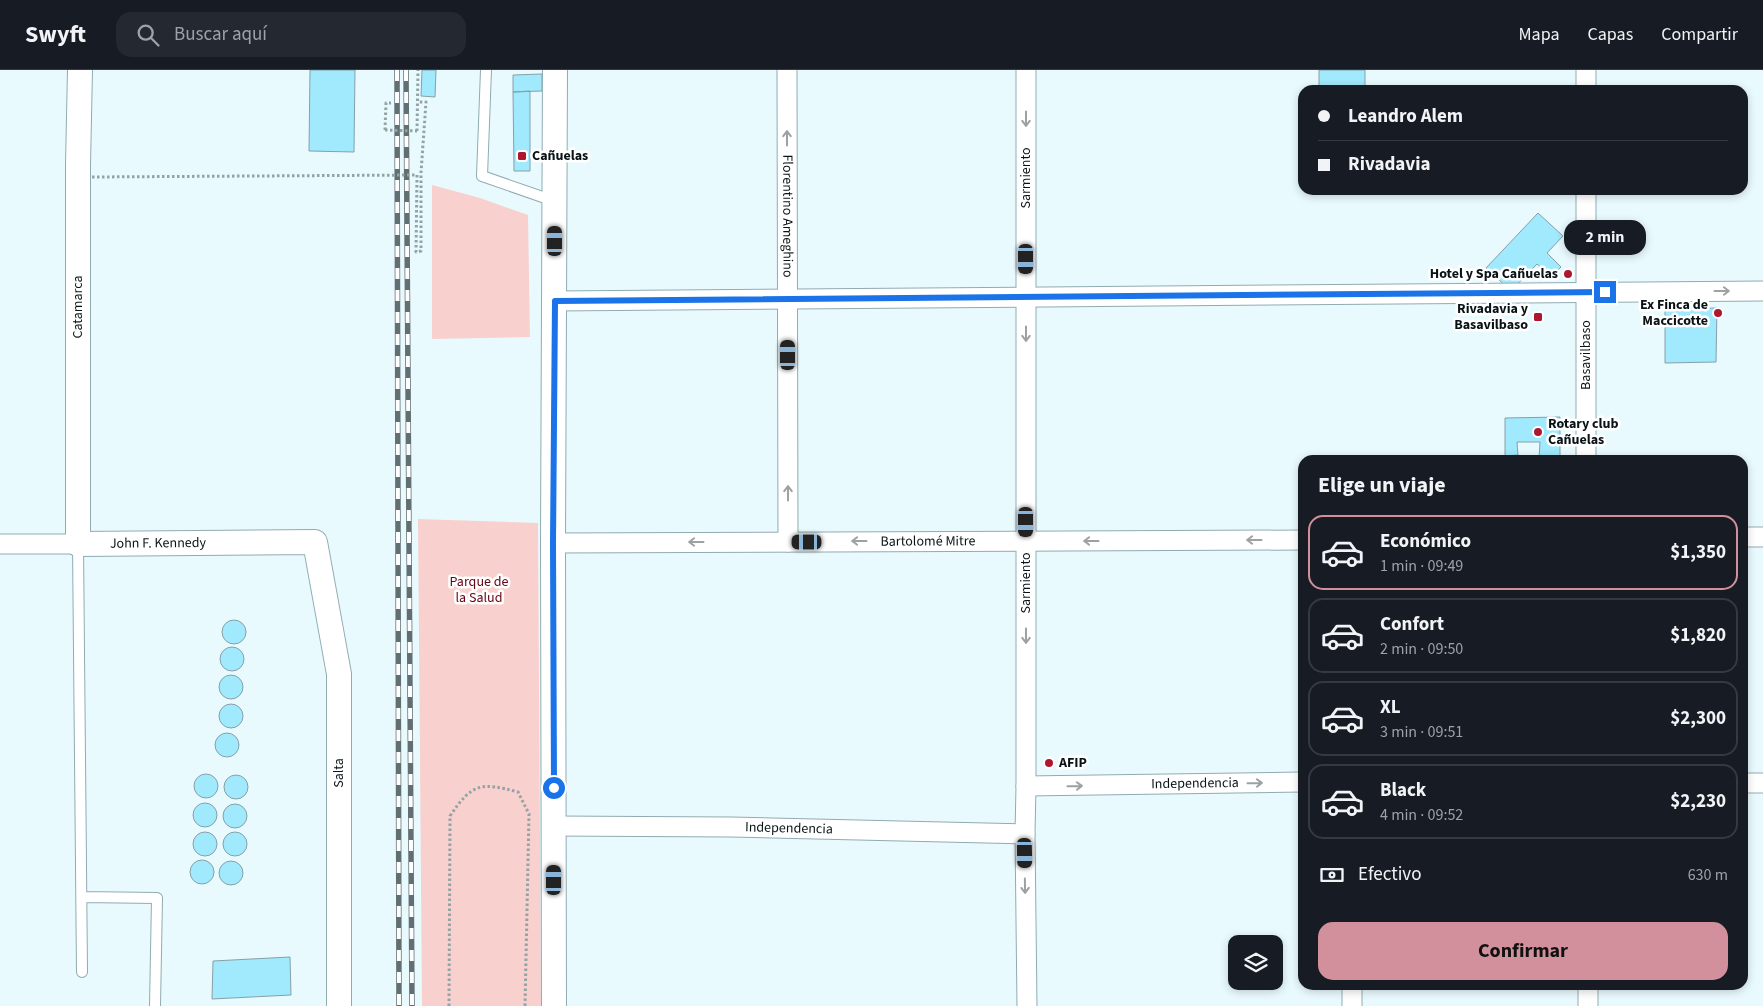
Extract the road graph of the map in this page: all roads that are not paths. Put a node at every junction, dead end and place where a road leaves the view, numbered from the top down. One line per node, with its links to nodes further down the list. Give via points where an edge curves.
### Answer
1 (80, 70): 24 (street, Catamarca)
2 (486, 70): 9 (lane, via 482,176)
3 (555, 70): 9 (street)
4 (787, 70): 13 (street, Florentino Ameghino, one-way to 4)
5 (1026, 70): 12 (street, Sarmiento, one-way to 12)
6 (1586, 70): 7 (street)
7 (1586, 85)
8 (1586, 195): 11 (street, Basavilbaso)
9 (555, 202): 14 (street)
10 (1763, 291): 11 (street, one-way to 10)
11 (1586, 292): 12 (street); 15 (street, Basavilbaso)
12 (1026, 297): 13 (street); 19 (street, Sarmiento, one-way to 19)
13 (788, 299): 14 (street); 21 (street, Florentino Ameghino, one-way to 13)
14 (555, 301): 22 (street)
15 (1586, 455)
16 (1748, 537): 17 (street)
17 (1763, 537)
18 (1298, 540): 19 (street, Bartolomé Mitre, one-way to 19)
19 (1026, 541): 21 (street, Bartolomé Mitre, one-way to 21); 28 (street, Sarmiento, one-way to 28)
20 (315, 542): 24 (street, John F. Kennedy); 36 (street, Salta, via 339,674)
21 (788, 542): 22 (street, Bartolomé Mitre, one-way to 22)
22 (553, 543): 29 (street)
23 (0, 544): 24 (street, John F. Kennedy)
24 (78, 544): 31 (lane)
25 (1298, 782): 28 (street, Independencia, one-way to 25)
26 (1748, 783): 27 (street)
27 (1763, 783)
28 (1026, 786): 30 (street, Sarmiento)
29 (554, 826): 30 (street, Independencia); 37 (street)
30 (1025, 834): 38 (street, Sarmiento, one-way to 38)
31 (82, 897): 32 (lane); 35 (lane, via 157,898)
32 (82, 972)
33 (1352, 990): 39 (street)
34 (1588, 990): 40 (street)
35 (154, 1006)
36 (339, 1006)
37 (554, 1006)
38 (1027, 1006)
39 (1352, 1006)
40 (1588, 1006)

